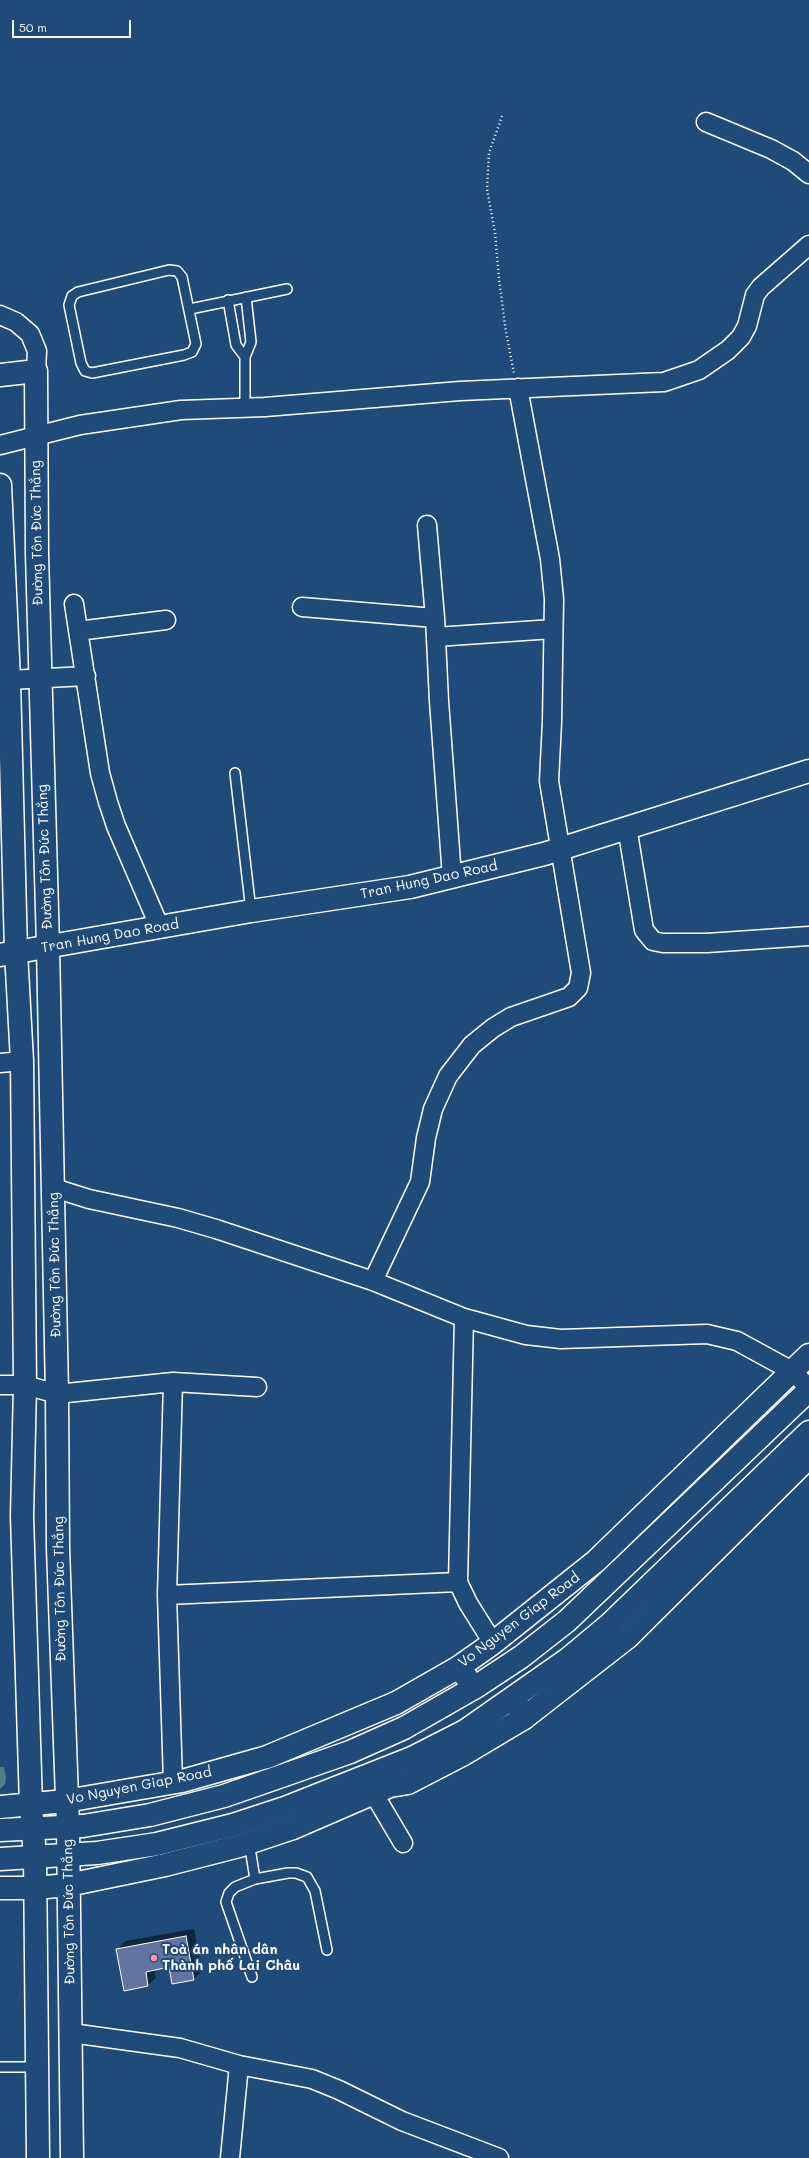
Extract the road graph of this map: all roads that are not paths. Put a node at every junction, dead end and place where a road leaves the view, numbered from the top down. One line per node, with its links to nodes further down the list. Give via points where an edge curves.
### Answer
1 (706, 122): 2 (street, via 771,149 793,161)
2 (809, 174)
3 (809, 245): 12 (street, via 755,295 747,326 741,337 728,350 699,370 664,382)
4 (287, 289): 5 (lane)
5 (246, 297): 6 (lane); 9 (lane, via 251,342)
6 (228, 300): 7 (lane); 9 (lane, via 236,345)
7 (190, 309): 7 (lane, via 182,277 174,270 78,292 72,296 70,305 82,367 92,373 189,354 196,344)
8 (0, 315): 10 (street, via 16,322 30,334 37,350)
9 (245, 357): 13 (lane)
10 (36, 371): 11 (main road); 14 (main road, Đường Tôn Đức Thắng)
11 (0, 375)
12 (518, 388): 13 (street, via 265,408); 22 (street, via 550,559 554,599)
13 (245, 407): 14 (street, via 154,413 80,425)
14 (35, 436): 15 (street); 26 (main road, Đường Tôn Đức Thắng)
15 (0, 445)
16 (0, 485): 27 (main road)
17 (427, 525): 20 (street)
18 (74, 604): 23 (street)
19 (302, 607): 20 (street)
20 (435, 618): 24 (street)
21 (166, 620): 23 (street)
22 (552, 629): 24 (street); 31 (street, via 549,781)
23 (78, 631): 25 (street)
24 (436, 637): 32 (street)
25 (86, 676): 26 (street); 34 (street, via 100,772 108,802)
26 (39, 679): 27 (street); 36 (main road, Đường Tôn Đức Thắng)
27 (10, 680): 37 (main road)
28 (809, 771): 30 (main road, Tran Hung Dao Road)
29 (235, 773): 33 (lane)
30 (627, 827): 31 (main road, Tran Hung Dao Road); 35 (street, via 644,930 653,941 707,943)
31 (560, 849): 32 (main road, Tran Hung Dao Road); 41 (street, via 581,973 578,988 569,997 511,1017 493,1028 472,1045 448,1076 433,1109 420,1182)
32 (452, 877): 33 (main road, Tran Hung Dao Road, via 410,887)
33 (251, 911): 34 (main road, Tran Hung Dao Road)
34 (160, 928): 36 (main road, Tran Hung Dao Road)
35 (809, 936)
36 (48, 946): 37 (main road, Tran Hung Dao Road); 40 (main road, Đường Tôn Đức Thắng)
37 (8, 954): 38 (main road)
38 (22, 1061): 39 (street); 47 (main road)
39 (0, 1063)
40 (54, 1188): 41 (street, via 95,1201 216,1228); 50 (main road, Đường Tôn Đức Thắng)
41 (373, 1280): 42 (street)
42 (464, 1318): 44 (street, via 526,1335 561,1338 707,1334 737,1341); 53 (street)
43 (809, 1355): 44 (main road, Vo Nguyen Giap Road)
44 (792, 1371): 49 (street); 55 (main road, Vo Nguyen Giap Road, via 596,1561)
45 (173, 1382): 48 (street); 50 (street); 54 (street)
46 (0, 1385): 47 (street)
47 (25, 1385): 50 (street); 63 (main road, via 22,1516)
48 (257, 1387)
49 (809, 1389): 57 (main road, Vo Nguyen Giap Road, via 567,1621 521,1657)
50 (57, 1394): 62 (main road, Đường Tôn Đức Thắng, via 58,1548)
51 (809, 1432): 58 (main road, via 610,1624 568,1659)
52 (809, 1457): 59 (main road, via 628,1637)
53 (458, 1582): 54 (street); 55 (street)
54 (167, 1595): 60 (street)
55 (493, 1643): 56 (main road, Vo Nguyen Giap Road)
56 (459, 1667): 57 (main road); 60 (main road, Vo Nguyen Giap Road, via 396,1703 267,1757)
57 (474, 1688): 65 (main road, Vo Nguyen Giap Road, via 404,1728 350,1752 273,1780 150,1815)
58 (514, 1698): 59 (main road); 70 (main road, via 465,1730 412,1758 285,1808 157,1844)
59 (524, 1718): 61 (main road, via 408,1783 390,1786)
60 (173, 1782): 62 (main road, Vo Nguyen Giap Road)
61 (374, 1794): 68 (main road, via 293,1828); 69 (street)
62 (66, 1801): 63 (main road, Vo Nguyen Giap Road); 65 (main road, Đường Tôn Đức Thắng)
63 (31, 1805): 64 (main road, Vo Nguyen Giap Road); 66 (main road)
64 (0, 1807)
65 (68, 1827): 66 (main road, Vo Nguyen Giap Road); 70 (main road, Đường Tôn Đức Thắng)
66 (33, 1828): 67 (main road, Vo Nguyen Giap Road); 71 (main road)
67 (0, 1830)
68 (248, 1842): 73 (lane); 74 (main road, via 165,1865)
69 (403, 1842)
70 (67, 1855): 71 (main road); 74 (main road, Đường Tôn Đức Thắng)
71 (35, 1857): 72 (main road); 76 (main road)
72 (0, 1859)
73 (255, 1879): 77 (lane, via 288,1873 307,1877 315,1891); 78 (lane, via 235,1887 228,1893 226,1902)
74 (68, 1884): 76 (main road); 79 (main road, Đường Tôn Đức Thắng)
75 (0, 1888): 76 (main road)
76 (35, 1888): 82 (main road)
77 (328, 1950)
78 (252, 1977)
79 (71, 2033): 80 (street, via 180,2048); 85 (main road, Đường Tôn Đức Thắng)
80 (239, 2065): 83 (street, via 312,2079); 86 (street)
81 (0, 2066): 82 (lane)
82 (36, 2067): 84 (main road)
83 (463, 2150): 87 (street)
84 (38, 2156): 85 (main road)
85 (72, 2156)
86 (230, 2158)
87 (499, 2158)

